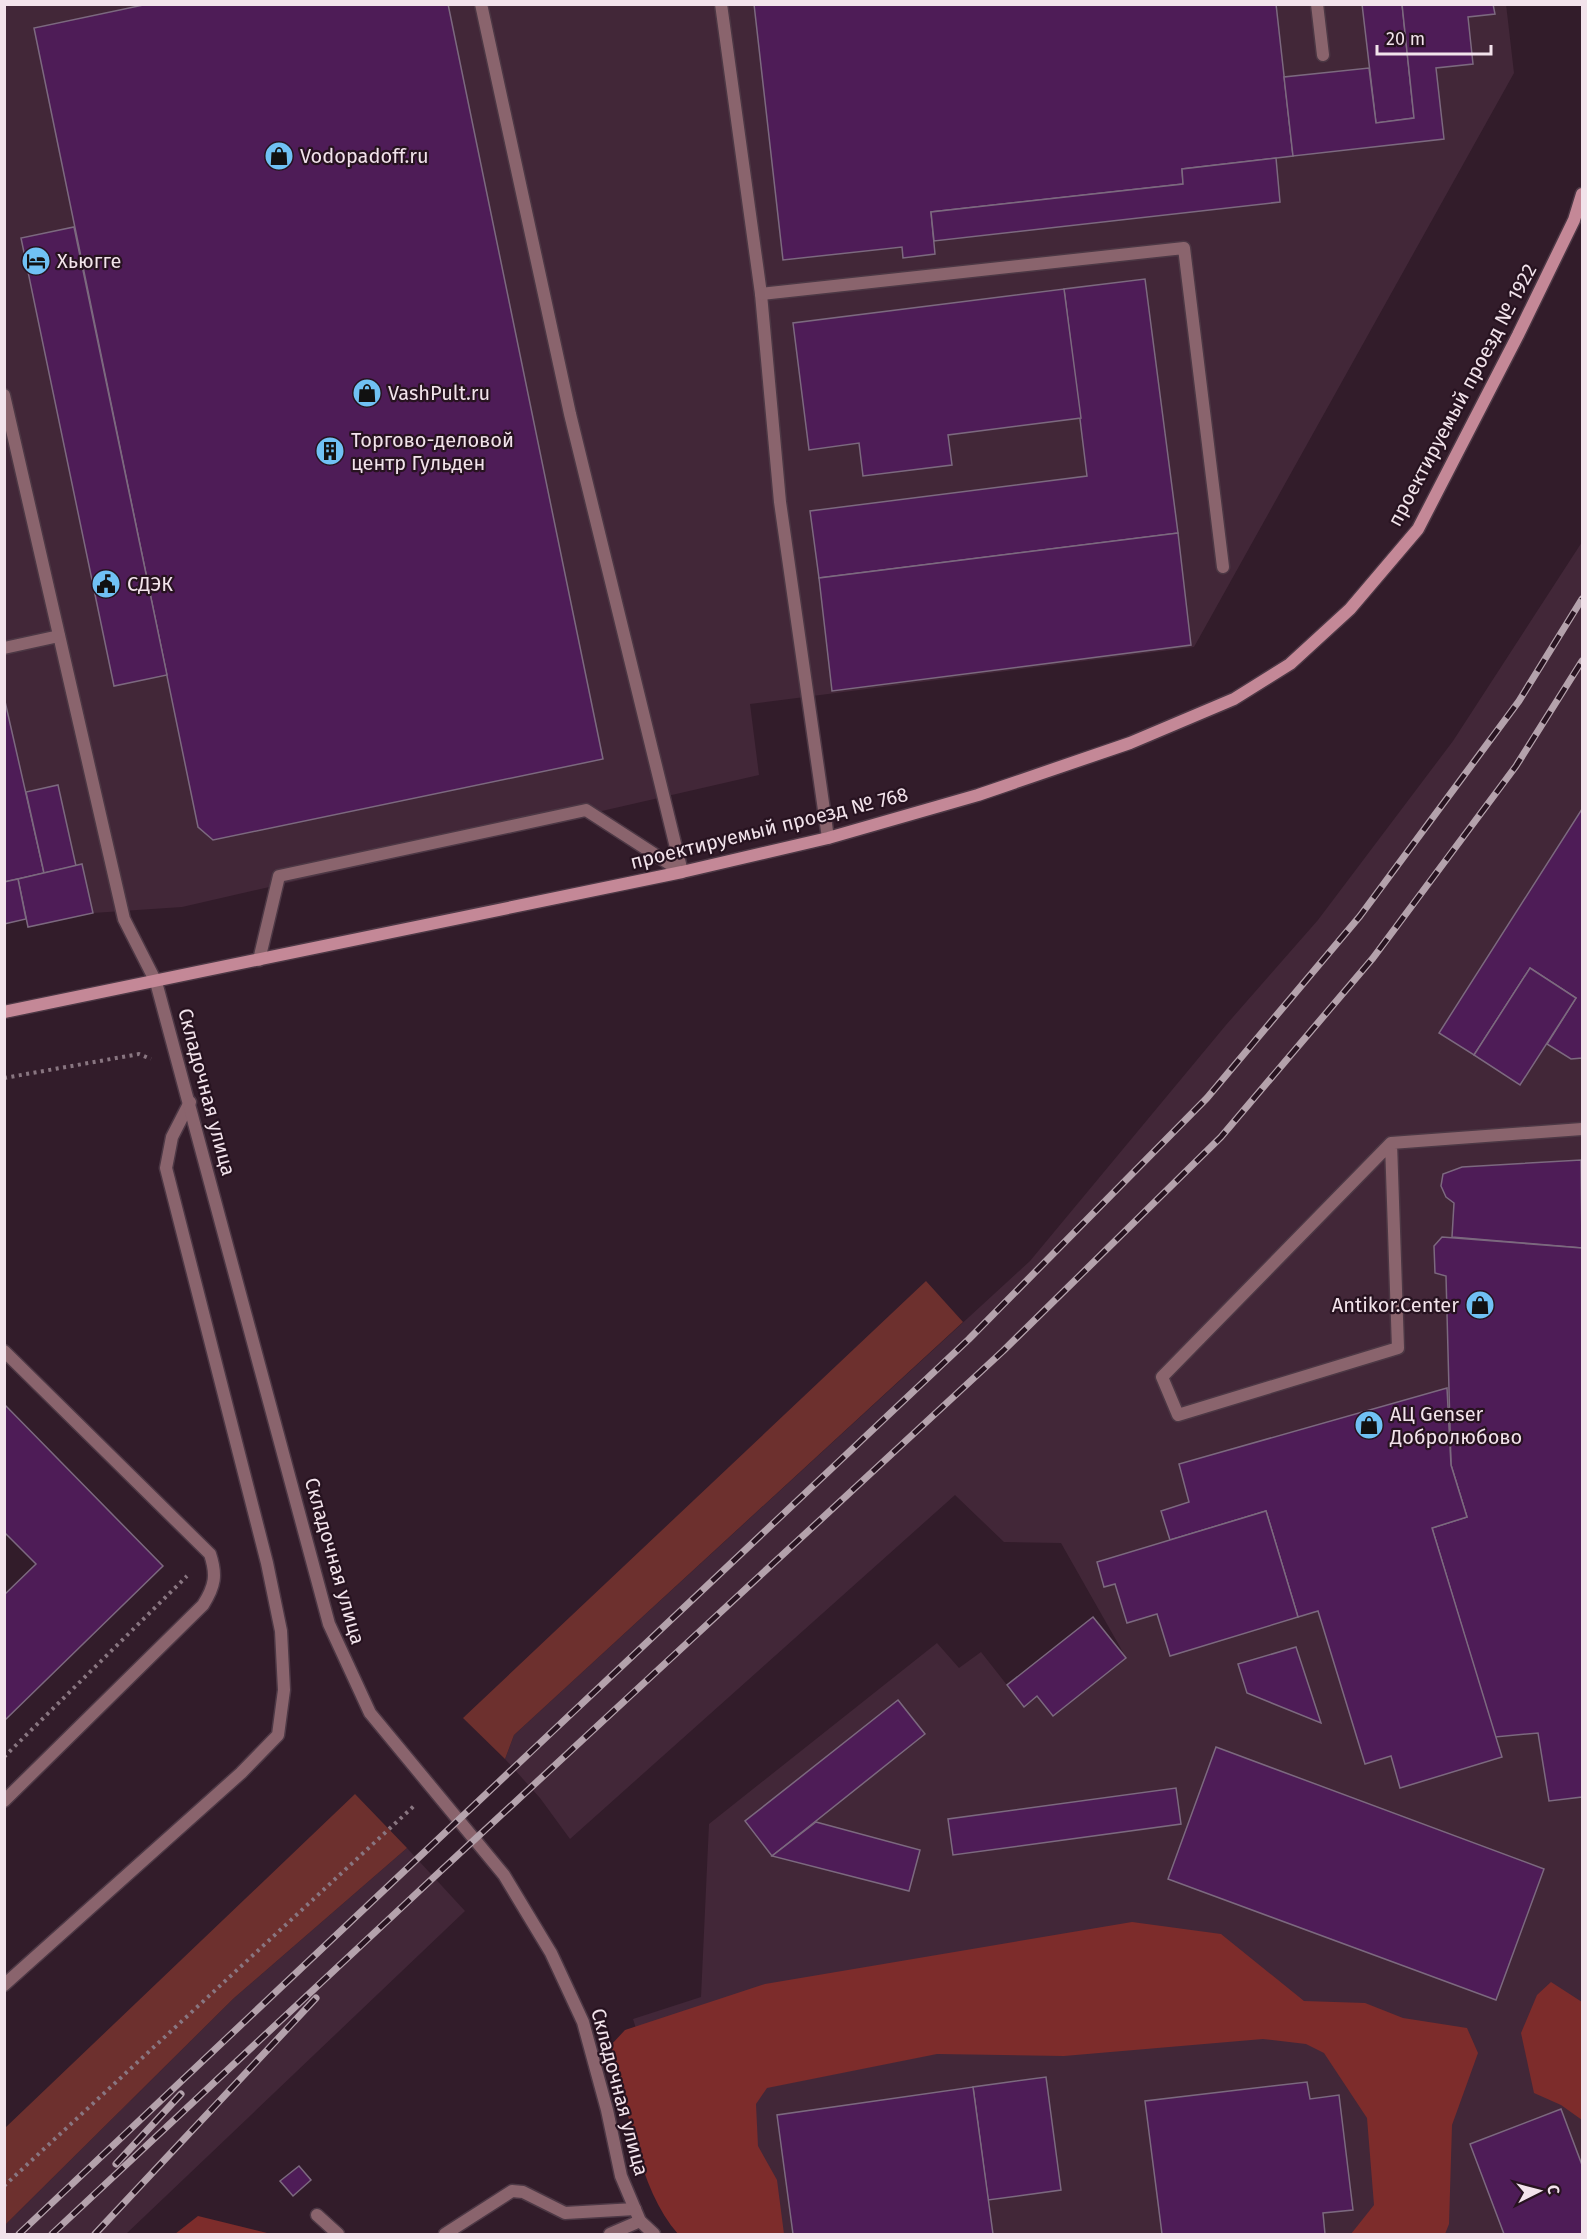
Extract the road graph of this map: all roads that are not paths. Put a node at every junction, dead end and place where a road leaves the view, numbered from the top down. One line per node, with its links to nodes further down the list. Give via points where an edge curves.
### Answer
1 (481, 4): 13 (street, via 570,414)
2 (721, 4): 6 (street)
3 (1317, 4): 4 (street)
4 (1323, 55)
5 (1582, 194): 9 (street, проектируемый проезд № 1922, via 1574,220 1418,530)
6 (761, 294): 8 (street, via 1184,248); 12 (street, via 780,502)
7 (4, 395): 10 (street, Складочная улица)
8 (1223, 567)
9 (1350, 609): 12 (street, проектируемый проезд № 768, via 1290,664 1233,699 1108,750 978,795)
10 (59, 636): 11 (street); 15 (street, Складочная улица, via 124,919)
11 (4, 648)
12 (828, 838): 13 (street, проектируемый проезд № 768)
13 (682, 872): 14 (street, проектируемый проезд № 768); 14 (street, via 586,810 279,876)
14 (259, 960): 15 (street, проектируемый проезд № 768)
15 (156, 981): 16 (street); 17 (street, Складочная улица)
16 (4, 1012)
17 (190, 1102): 22 (street, via 172,1137 166,1168 281,1631 284,1690 278,1735 241,1773); 24 (street, Складочная улица, via 329,1623 370,1713 504,1875 562,1973 584,2022 621,2176)
18 (1582, 1129): 19 (street)
19 (1391, 1143): 19 (street, via 1161,1377 1178,1415 1398,1348)
20 (4, 1351): 21 (street, via 210,1554 216,1570 215,1587 203,1605)
21 (4, 1800)
22 (4, 1985)
23 (317, 2215): 25 (street)
24 (638, 2215): 26 (street, via 565,2213 523,2192 512,2191); 27 (street); 28 (street, Складочная улица)
25 (338, 2235)
26 (444, 2235)
27 (610, 2235)
28 (654, 2235)

